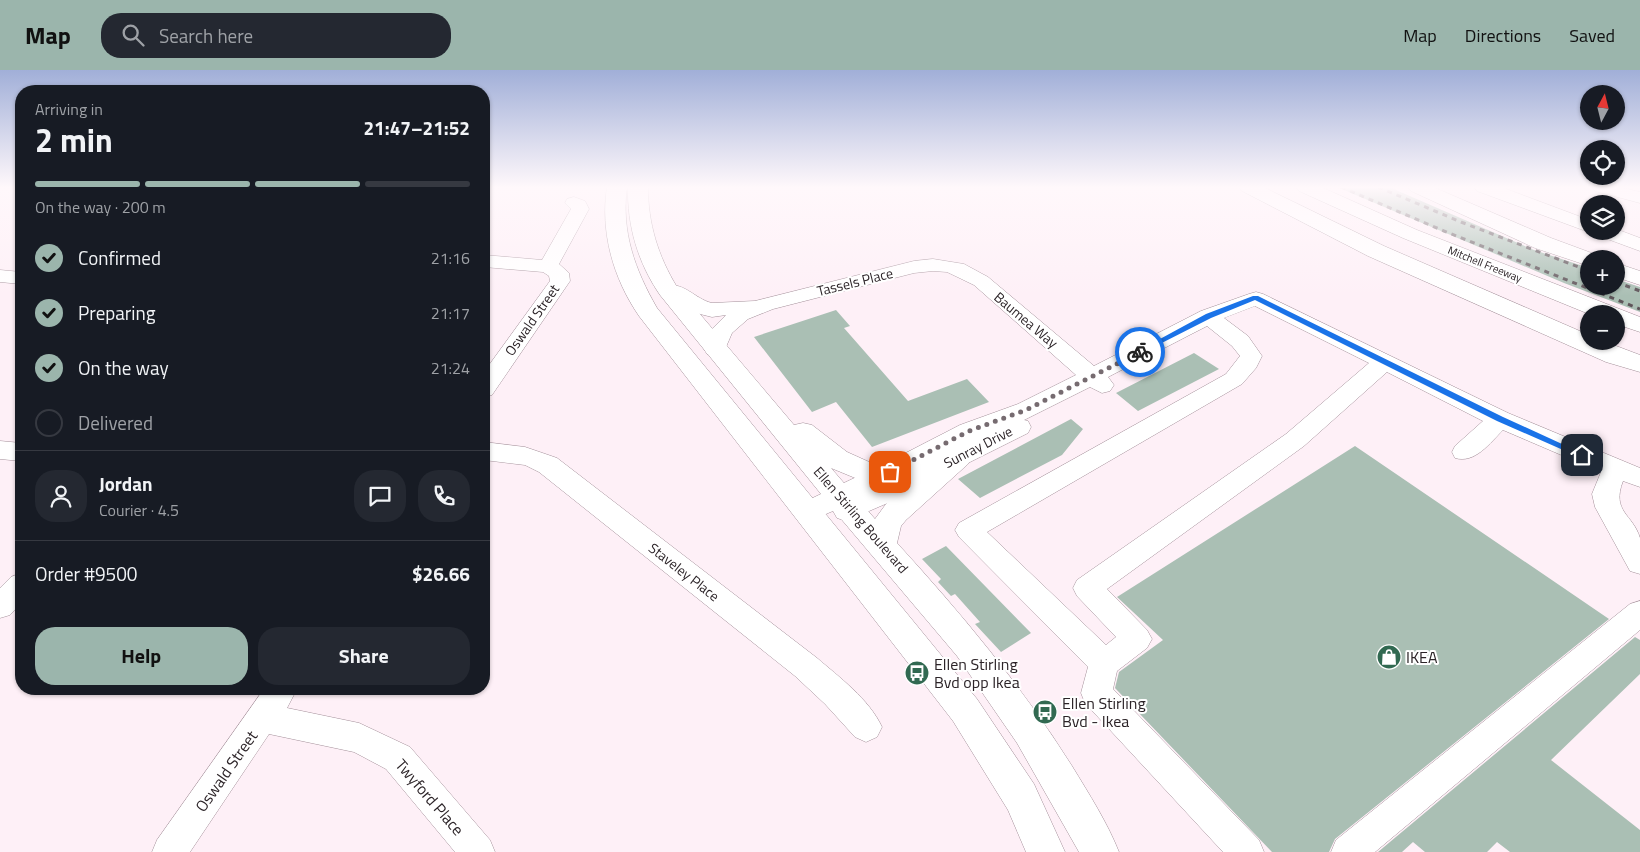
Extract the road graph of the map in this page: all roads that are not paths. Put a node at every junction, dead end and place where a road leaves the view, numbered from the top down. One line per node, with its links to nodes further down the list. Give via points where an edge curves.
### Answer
1 (572, 223): 14 (street, Oswald Street)
2 (614, 223): 8 (main road)
3 (616, 223): 8 (main road)
4 (644, 223): 19 (main road, Ellen Stirling Boulevard, via 646,247)
5 (1323, 223): 27 (main road, via 1376,251)
6 (1387, 223): 21 (main road, Mitchell Freeway)
7 (1500, 223): 11 (main road)
8 (616, 230): 41 (main road, via 630,282 647,311)
9 (1625, 239): 10 (main road)
10 (1640, 245)
11 (1580, 257)
12 (490, 261): 14 (street)
13 (945, 265): 20 (street, Tassels Place, via 914,267); 29 (street, Baumea Way, via 963,270 981,281)
14 (548, 266): 28 (street, Oswald Street, via 559,273 560,281)
15 (1625, 273): 18 (main road)
16 (0, 276): 17 (street)
17 (15, 277)
18 (1640, 278)
19 (668, 290): 20 (street, Tassels Place, via 685,296 699,307 712,310); 25 (main road, Ellen Stirling Boulevard)
20 (766, 304): 25 (street, Tassels Place, via 740,314 722,330)
21 (1588, 305)
22 (1625, 319): 24 (main road)
23 (1211, 323): 26 (street, Sunray Drive, via 1265,302); 29 (street, Sunray Drive); 47 (street, via 1235,353 1240,373 1219,389 968,530)
24 (1640, 325)
25 (716, 349): 30 (main road, Ellen Stirling Boulevard)
26 (1384, 362): 31 (street); 47 (street, via 1294,440 1087,588 1137,639)
27 (1640, 364)
28 (490, 380)
29 (1097, 380): 36 (street, Sunray Drive); 38 (street, Sunray Drive, via 969,431)
30 (772, 418): 38 (main road, via 803,432 824,452 854,469); 40 (main road, Ellen Stirling Boulevard)
31 (1500, 419): 35 (street); 37 (street)
32 (0, 450): 33 (street)
33 (15, 451)
34 (490, 452): 50 (street, Staveley Place, via 524,455 548,465 806,667)
35 (1464, 452)
36 (958, 458): 40 (street, Sunray Drive); 42 (main road, via 896,512 888,522)
37 (1615, 469): 39 (street); 43 (street, via 1605,494 1608,507)
38 (877, 477): 40 (street, Sunray Drive)
39 (1640, 478)
40 (844, 503): 41 (street, Sunray Drive); 42 (main road, Ellen Stirling Boulevard)
41 (812, 518): 53 (main road, via 965,710 1021,797)
42 (881, 545): 54 (main road, Ellen Stirling Boulevard, via 946,618 1012,704 1080,813)
43 (1640, 563)
44 (15, 590): 45 (street)
45 (0, 606)
46 (1640, 614): 56 (street)
47 (1104, 664): 55 (street, via 1096,693)
48 (278, 695): 49 (street, Oswald Street)
49 (263, 718): 51 (street, Oswald Street); 52 (street, Twyford Place, via 359,738 398,758)
50 (866, 727)
51 (169, 852)
52 (478, 852)
53 (1046, 852)
54 (1100, 852)
55 (1247, 852)
56 (1348, 852)

